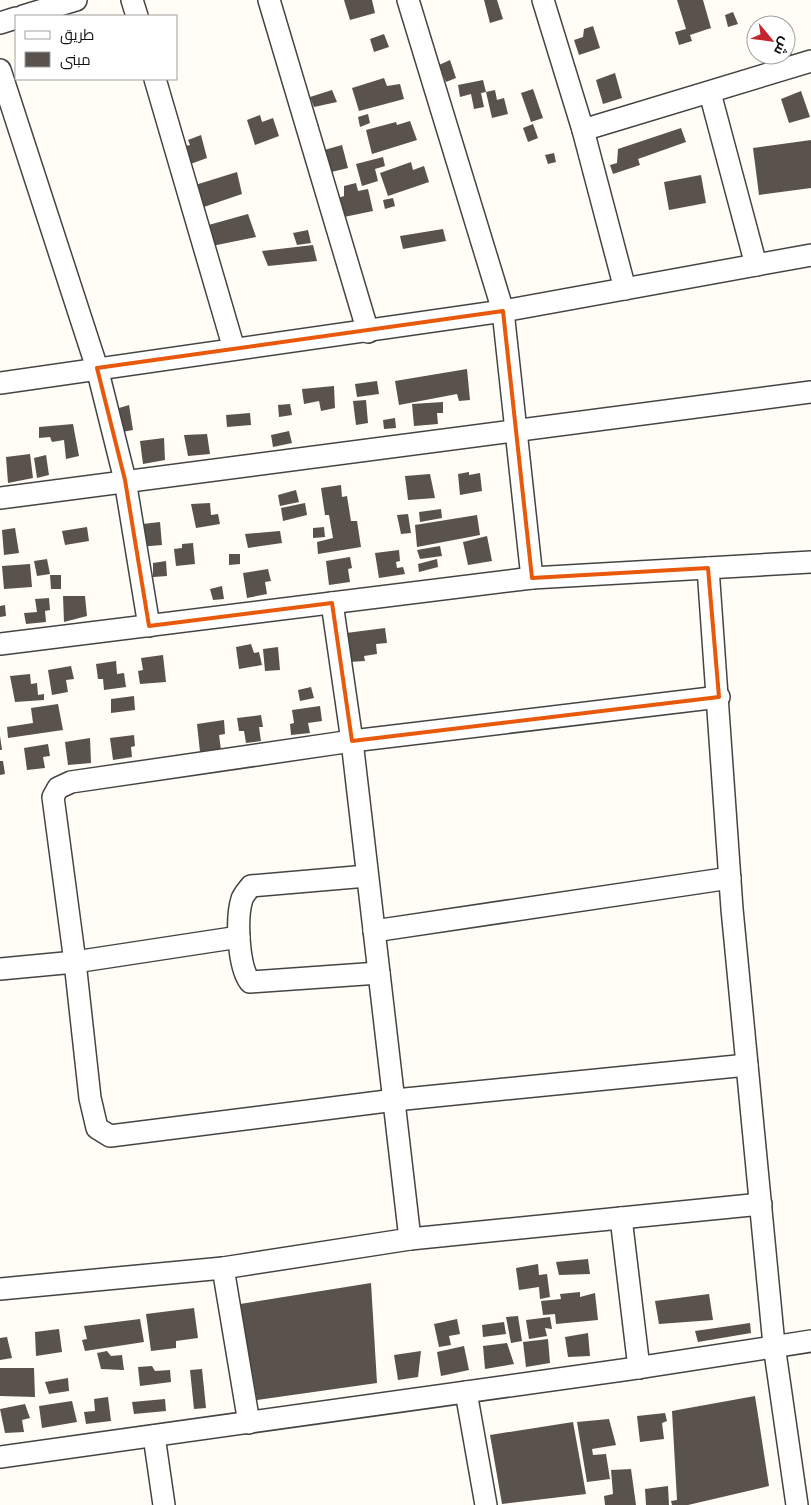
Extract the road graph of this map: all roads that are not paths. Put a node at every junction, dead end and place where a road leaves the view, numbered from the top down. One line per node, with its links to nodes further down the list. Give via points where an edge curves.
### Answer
1 (76, 0): 6 (street)
2 (132, 0): 7 (street)
3 (269, 0): 19 (street)
4 (408, 0): 18 (street)
5 (545, 1): 14 (street)
6 (26, 15)
7 (137, 15)
8 (15, 18): 9 (street)
9 (0, 24)
10 (811, 61): 13 (street)
11 (0, 70): 21 (street)
12 (155, 80): 20 (street)
13 (710, 93): 14 (street); 16 (street)
14 (583, 130): 17 (street)
15 (811, 255): 16 (street)
16 (756, 265): 17 (street)
17 (625, 289): 18 (street)
18 (504, 311): 19 (street); 24 (street)
19 (368, 332): 20 (street)
20 (234, 349): 21 (street)
21 (97, 368): 22 (street); 25 (street)
22 (0, 383)
23 (811, 392): 24 (street)
24 (516, 431): 25 (street); 29 (street)
25 (125, 480): 26 (street); 31 (street)
26 (0, 498)
27 (811, 562): 28 (street)
28 (708, 568): 29 (street); 33 (street)
29 (532, 578): 30 (street)
30 (332, 603): 31 (street); 34 (street)
31 (149, 626): 32 (street)
32 (0, 644)
33 (718, 697): 34 (street); 36 (street)
34 (352, 741): 35 (street); 39 (street, via 71,782 58,788 53,797)
35 (367, 876): 37 (street); 38 (street, via 251,886 240,907)
36 (730, 878): 37 (street); 42 (street)
37 (374, 931): 41 (street)
38 (239, 937): 39 (street); 41 (street, via 244,974 250,982)
39 (75, 962): 40 (street); 43 (street, via 93,1116 97,1128 110,1136)
40 (0, 969)
41 (379, 973): 43 (street)
42 (747, 1065): 43 (street); 44 (street)
43 (395, 1100): 46 (street)
44 (761, 1204): 45 (street); 50 (street)
45 (621, 1218): 46 (street); 51 (street)
46 (410, 1239): 47 (street)
47 (223, 1268): 48 (street); 53 (street)
48 (0, 1289)
49 (811, 1340): 50 (street)
50 (774, 1345): 51 (street); 58 (street)
51 (639, 1368): 52 (street)
52 (466, 1392): 53 (street); 57 (street)
53 (249, 1423): 54 (street)
54 (154, 1436): 55 (street); 56 (street)
55 (0, 1457)
56 (164, 1505)
57 (486, 1505)
58 (797, 1505)

